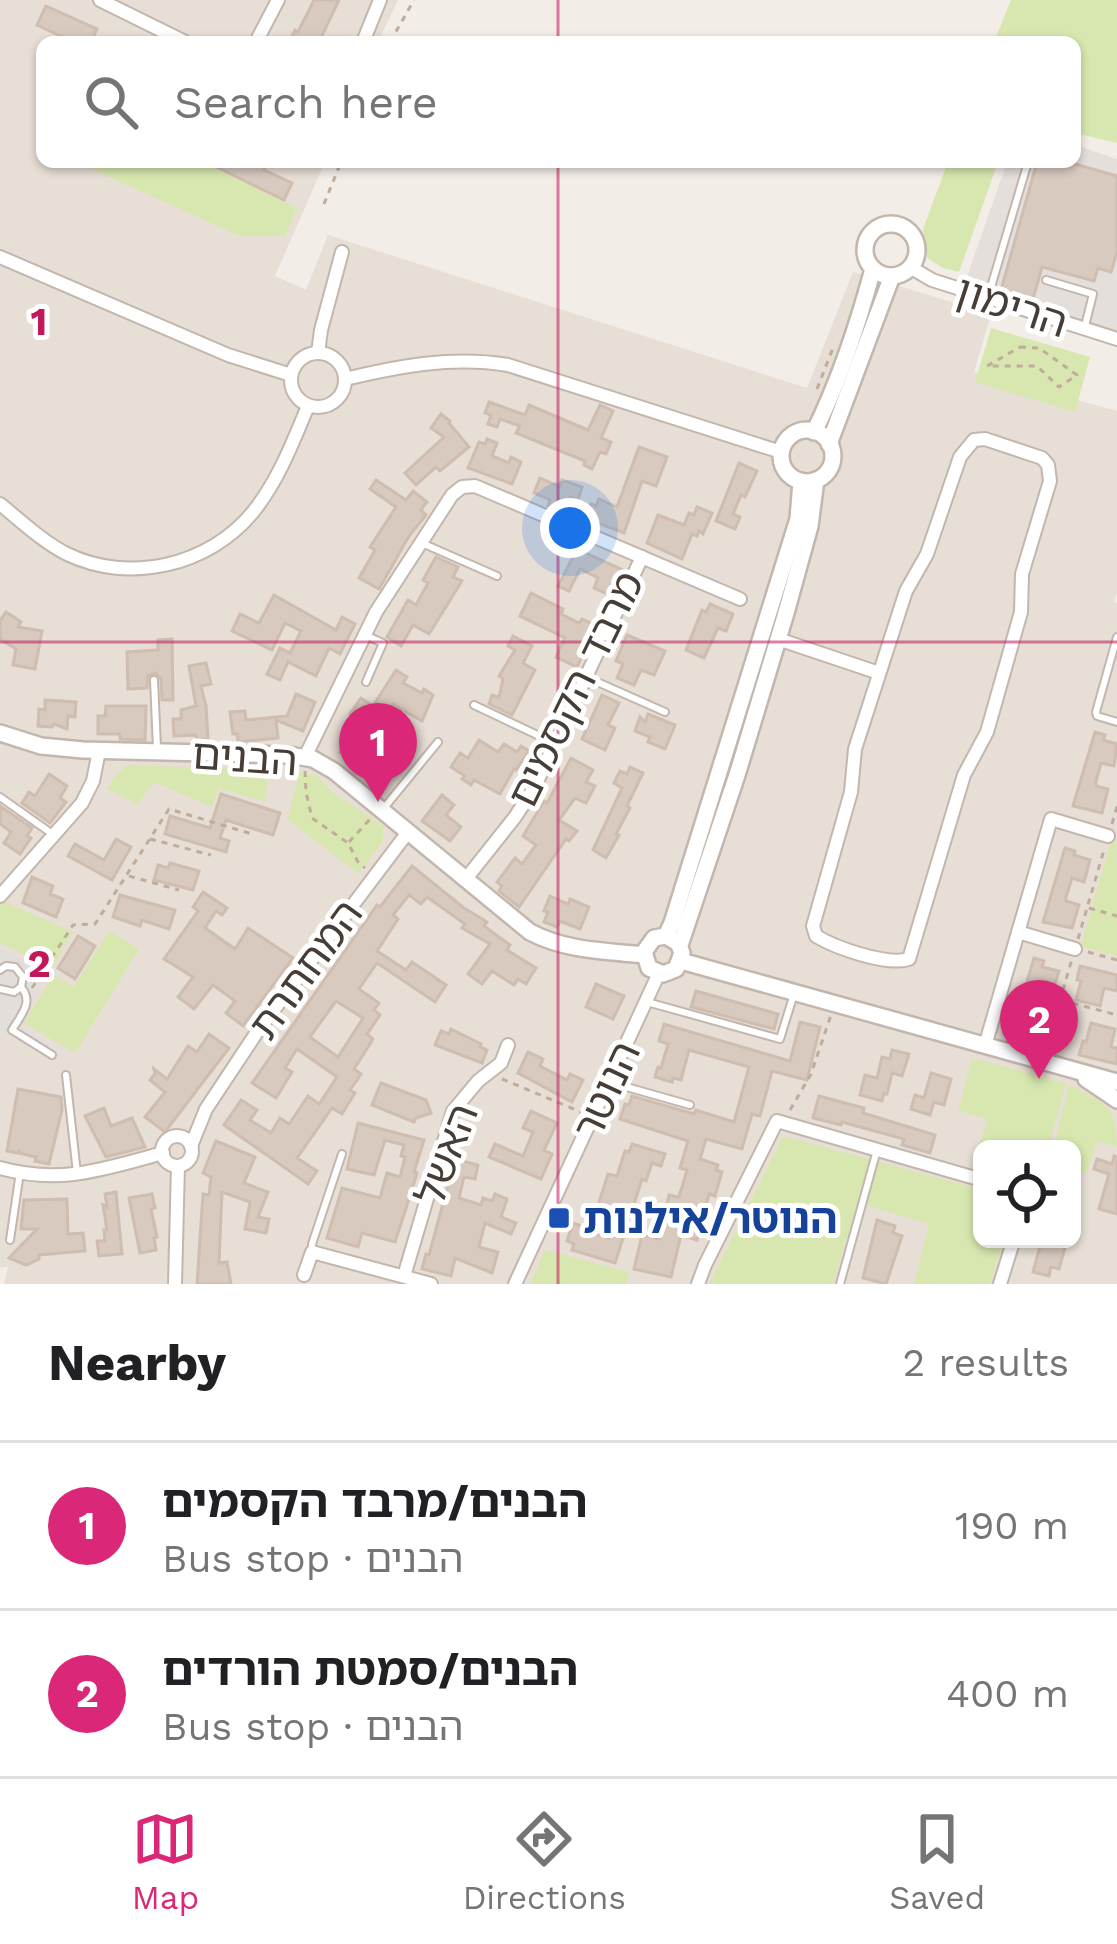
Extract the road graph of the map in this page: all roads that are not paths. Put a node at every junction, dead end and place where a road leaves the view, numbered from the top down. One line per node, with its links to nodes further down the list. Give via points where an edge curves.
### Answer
1 (100, 0): 4 (street)
2 (278, 0): 5 (street)
3 (380, 0): 6 (street)
4 (173, 36)
5 (259, 36)
6 (365, 36)
7 (1026, 168): 14 (lane)
8 (342, 252): 17 (street)
9 (0, 257): 18 (street)
10 (910, 267): 11 (street, via 915,240 892,224 866,242); 12 (street); 14 (street, הרימון)
11 (873, 268): 12 (street); 21 (street)
12 (892, 276): 22 (street)
13 (1046, 280): 15 (lane, via 1093,294)
14 (988, 298): 15 (street, הרימון)
15 (1084, 329): 16 (street, הרימון)
16 (1117, 339)
17 (318, 353): 18 (street, via 301,359); 19 (street, via 335,359)
18 (291, 375): 20 (street, via 294,395)
19 (345, 379): 20 (street, via 334,403); 23 (street, via 443,360 508,365)
20 (308, 406): 25 (street, via 253,512 182,560 150,569 93,563 66,553)
21 (814, 432): 22 (street); 23 (street, via 790,436)
22 (829, 444): 24 (street, via 827,472)
23 (782, 452): 24 (street, via 783,467)
24 (808, 480): 32 (street, via 805,546); 54 (street, via 679,902)
25 (0, 504)
26 (419, 543): 27 (street, מרבד הקסמים, via 452,495 475,486); 28 (lane); 30 (street, מרבד הקסמים)
27 (642, 557): 29 (street); 34 (street, מרבד הקסמים)
28 (497, 577)
29 (740, 599)
30 (364, 635): 36 (lane, via 383,643); 45 (street, מרבד הקסמים)
31 (1117, 637): 39 (lane, via 1096,712)
32 (778, 639): 33 (street); 54 (street)
33 (879, 673): 33 (street, via 813,926 827,943 901,962 914,947 1016,631 1022,574 1050,481 1042,458 985,439 967,447)
34 (586, 676): 38 (lane); 42 (street, מרבד הקסמים)
35 (154, 680): 44 (lane)
36 (366, 682)
37 (474, 705): 42 (lane)
38 (665, 712)
39 (1117, 722)
40 (0, 734): 43 (street, הבנים)
41 (438, 742): 47 (lane)
42 (555, 743): 51 (street, מרבד הקסמים, via 526,801)
43 (99, 751): 44 (street, הבנים); 49 (street, via 89,790)
44 (157, 752): 45 (street, הבנים)
45 (305, 757): 47 (street, הבנים)
46 (0, 797): 49 (lane)
47 (380, 810): 48 (street, הבנים)
48 (408, 832): 51 (street, הבנים); 72 (street, המחתרת)
49 (54, 835): 52 (street)
50 (1108, 836): 53 (street, via 1051,819)
51 (465, 880): 56 (street, הבנים, via 543,940)
52 (0, 896)
53 (1018, 932): 55 (street); 64 (street)
54 (676, 948): 56 (street, via 654,938); 58 (street, via 670,973); 61 (street)
55 (1075, 949)
56 (644, 955): 58 (street)
57 (2, 966): 59 (lane, via 22,973)
58 (659, 973): 62 (street, הנוטר)
59 (24, 990): 60 (lane); 65 (lane, via 28,1003 11,1030)
60 (2, 992)
61 (794, 993): 62 (lane, via 781,1039); 64 (street)
62 (647, 1002): 68 (street, הנוטר)
63 (508, 1045): 88 (street, האשל, via 501,1063 453,1111)
64 (986, 1046): 66 (street)
65 (52, 1055)
66 (1068, 1069): 69 (street); 70 (street)
67 (66, 1075): 81 (lane)
68 (609, 1082): 71 (lane); 89 (street, הנוטר)
69 (1117, 1082)
70 (1117, 1100)
71 (690, 1105)
72 (206, 1109): 73 (street, המחתרת); 74 (street, המחתרת)
73 (173, 1136): 74 (street); 76 (street)
74 (191, 1146): 78 (street)
75 (877, 1150): 82 (street); 93 (street, via 781,1122); 94 (lane)
76 (163, 1153): 78 (street); 81 (street)
77 (342, 1154): 85 (lane)
78 (178, 1166): 90 (street)
79 (0, 1168): 80 (street)
80 (20, 1172): 81 (street); 83 (lane)
81 (77, 1175)
82 (973, 1177)
83 (10, 1240)
84 (1011, 1248): 95 (street)
85 (312, 1252): 86 (street); 87 (street)
86 (361, 1265): 88 (street); 91 (street)
87 (304, 1275)
88 (404, 1276): 92 (street)
89 (515, 1280)
90 (176, 1284)
91 (356, 1284)
92 (431, 1284)
93 (698, 1284)
94 (840, 1284)
95 (1000, 1284)

